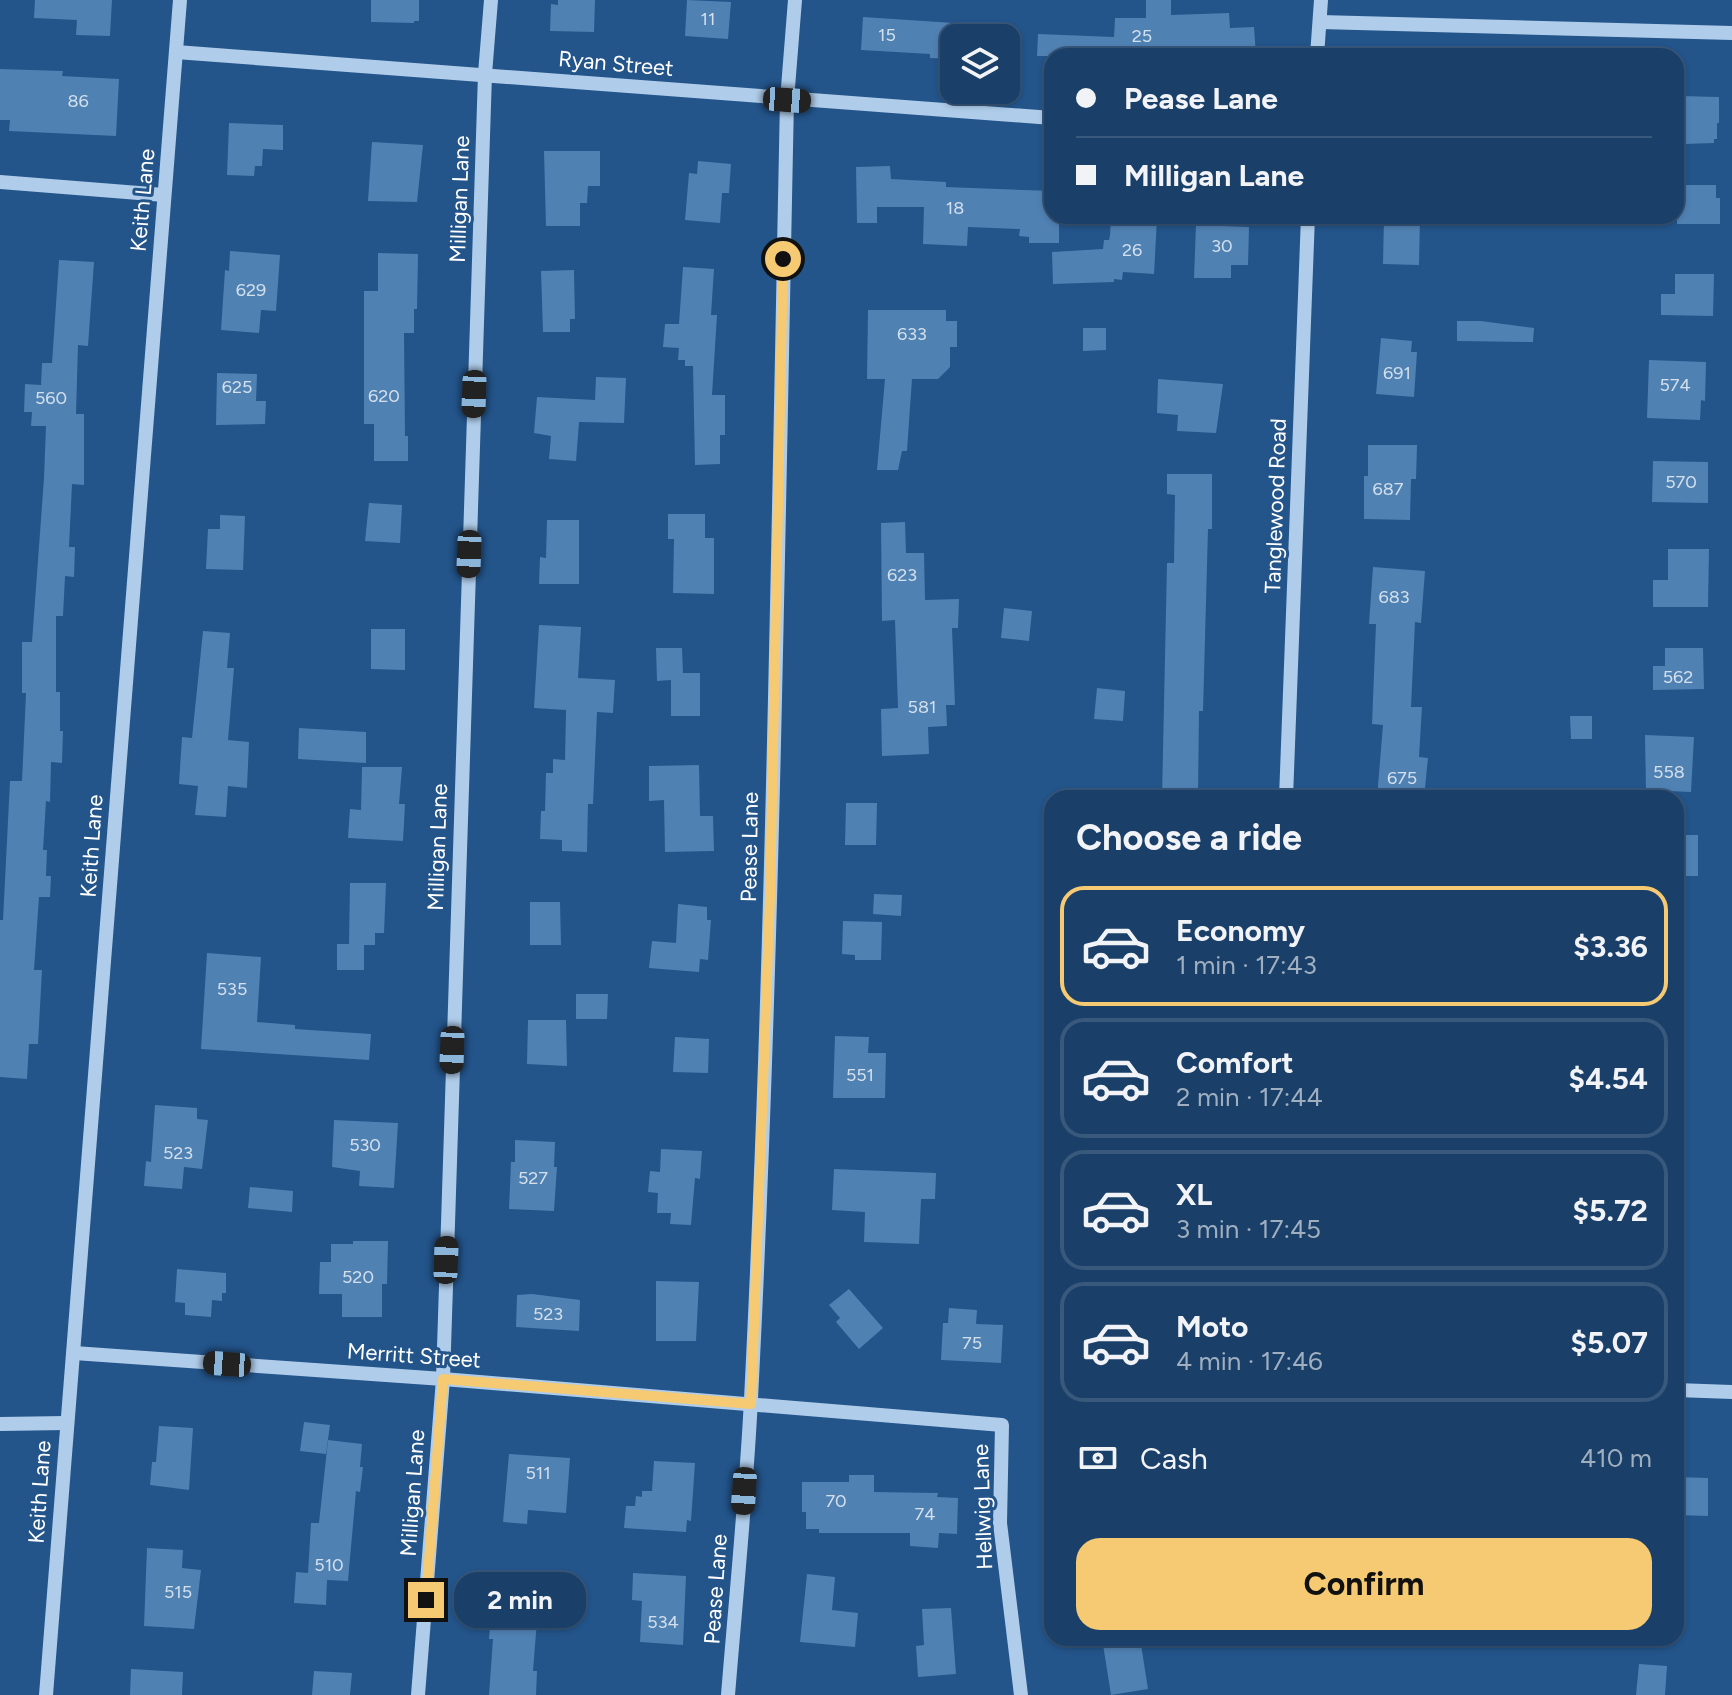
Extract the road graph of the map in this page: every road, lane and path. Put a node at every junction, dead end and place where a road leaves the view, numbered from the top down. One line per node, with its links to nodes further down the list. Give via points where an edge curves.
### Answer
1 (180, 0): 8 (street, Keith Lane)
2 (491, 0): 9 (street, Milligan Lane)
3 (795, 0): 10 (street, Pease Lane)
4 (1321, 0): 5 (street)
5 (1320, 22): 6 (street); 7 (street)
6 (1732, 33)
7 (1318, 48)
8 (176, 52): 9 (street, Ryan Street); 13 (street, Keith Lane)
9 (485, 74): 10 (street, Ryan Street); 17 (street, Milligan Lane)
10 (787, 100): 11 (street, Ryan Street); 20 (street, Pease Lane, via 770,896)
11 (1044, 117)
12 (0, 182): 13 (street)
13 (164, 195): 16 (street, Keith Lane)
14 (1308, 224): 15 (street, Tanglewood Road)
15 (1286, 790)
16 (74, 1353): 17 (street, Merritt Street); 21 (street, Keith Lane)
17 (443, 1379): 20 (street, Merritt Street); 24 (street, Milligan Lane)
18 (1684, 1390): 19 (street)
19 (1732, 1392)
20 (751, 1404): 25 (street, Pease Lane); 26 (street, Hellwig Lane, via 1002,1425 1000,1523)
21 (66, 1423): 22 (street); 23 (street, Keith Lane)
22 (0, 1424)
23 (46, 1695)
24 (418, 1695)
25 (728, 1695)
26 (1021, 1695)

